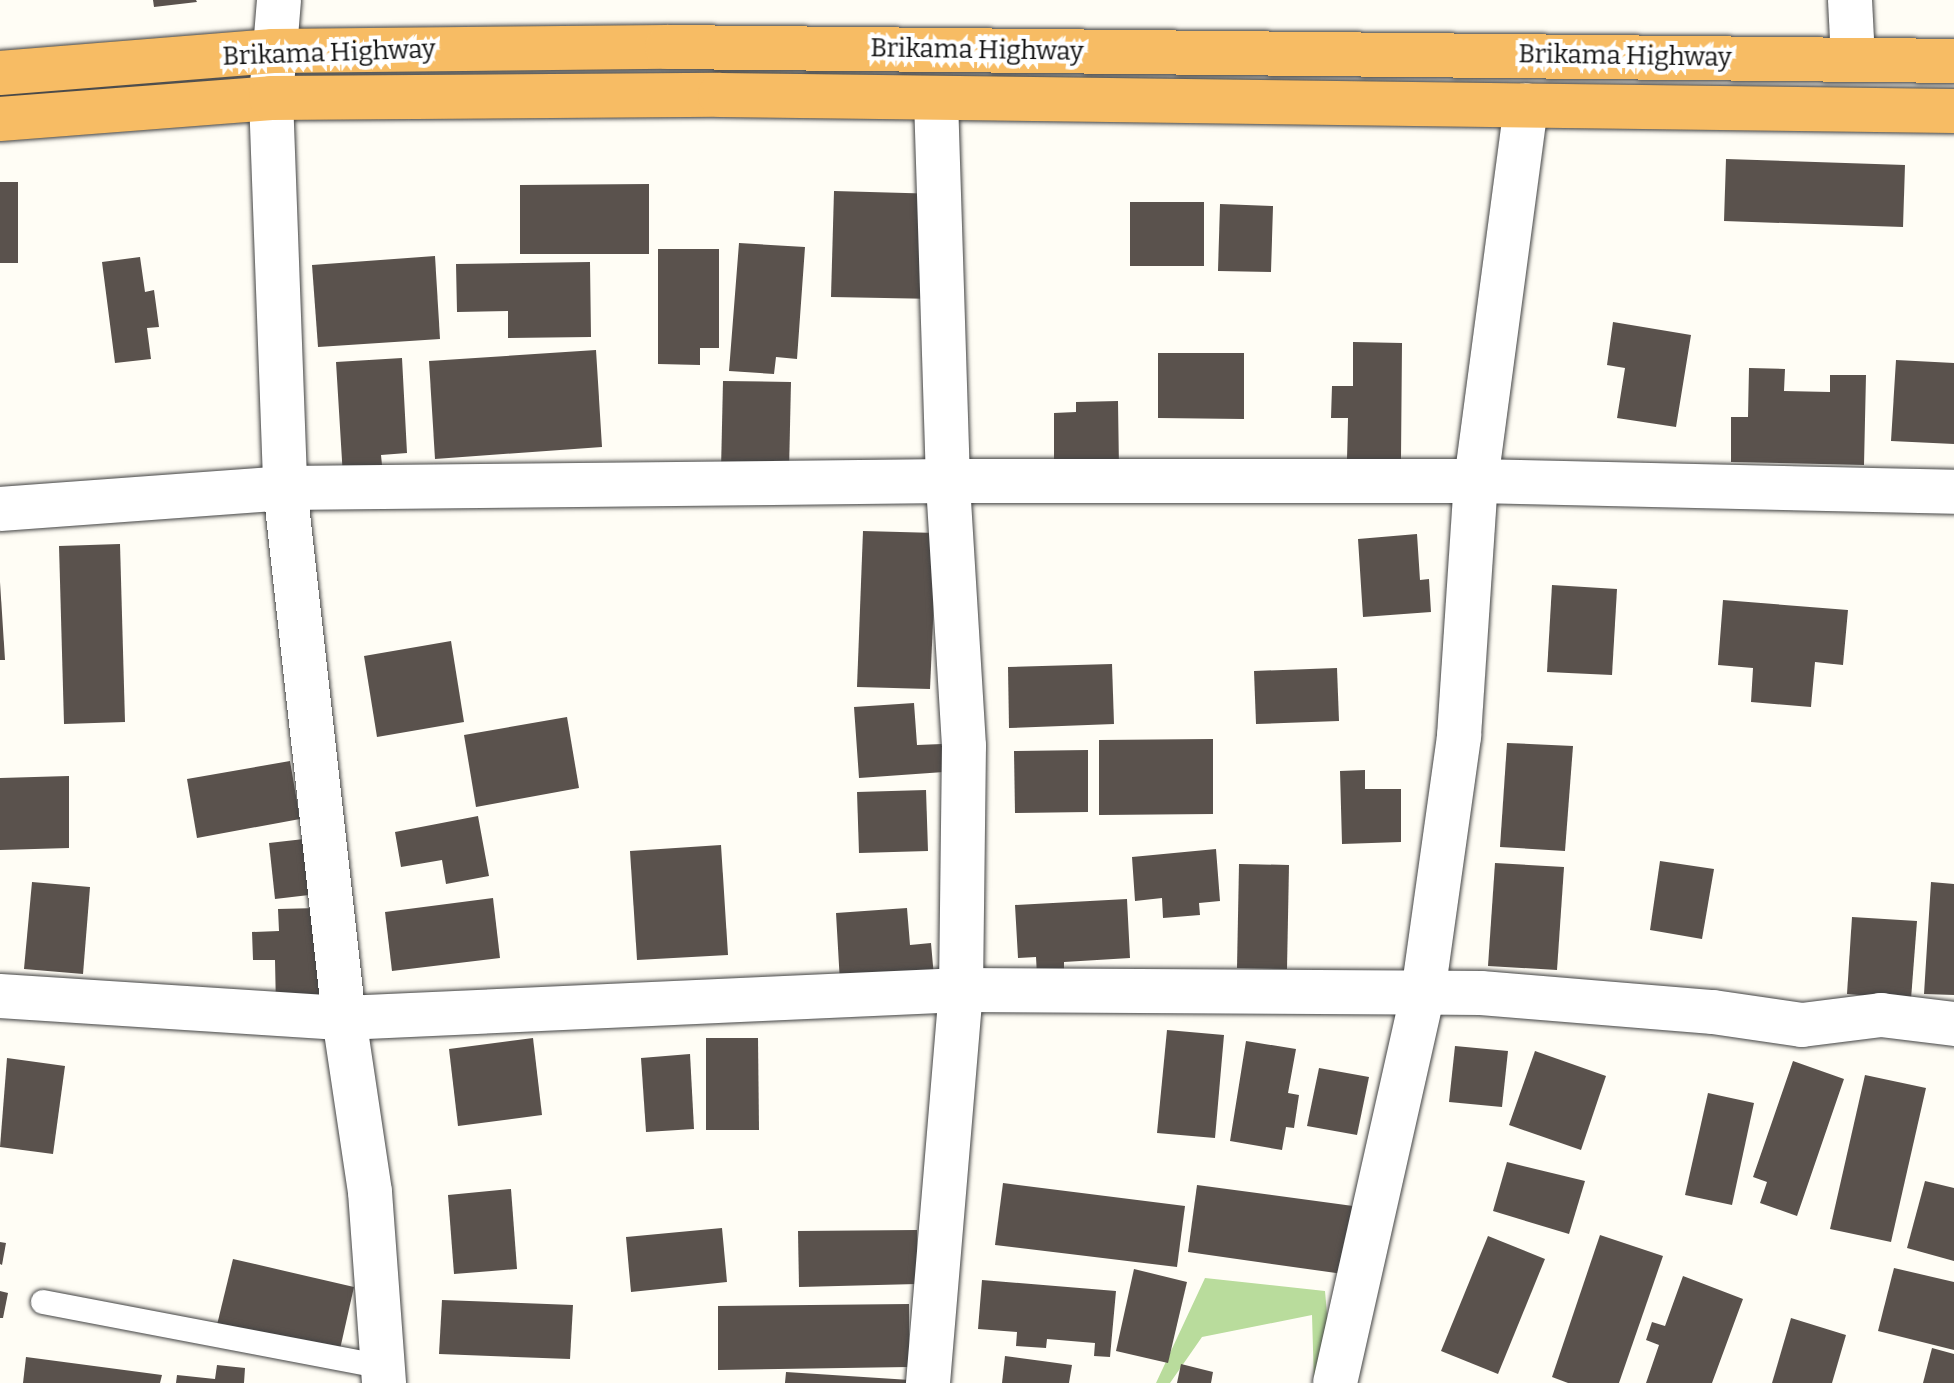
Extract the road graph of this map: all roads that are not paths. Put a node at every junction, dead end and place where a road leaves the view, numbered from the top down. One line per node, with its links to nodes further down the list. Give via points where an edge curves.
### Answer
1 (279, 0): 3 (street)
2 (1850, 0): 4 (street)
3 (273, 51): 4 (highway, Brikama Highway, via 667,47); 6 (highway, Brikama Highway); 7 (street)
4 (1853, 59): 5 (highway, Brikama Highway)
5 (1954, 61)
6 (0, 73)
7 (271, 98): 8 (highway, Brikama Highway, via 720,95); 11 (highway, Brikama Highway); 14 (street)
8 (936, 100): 9 (highway, Brikama Highway); 12 (street)
9 (1526, 105): 10 (highway, Brikama Highway); 13 (street)
10 (1954, 111)
11 (0, 119)
12 (948, 481): 13 (street); 14 (street); 17 (street, via 964,746)
13 (1476, 481): 15 (street); 18 (street, via 1459,736)
14 (285, 488): 16 (street); 20 (street)
15 (1954, 492)
16 (0, 509)
17 (961, 990): 18 (street); 20 (street); 24 (street)
18 (1423, 993): 21 (street, via 1548,998 1802,1025 1881,1015); 25 (street)
19 (0, 996): 20 (street)
20 (344, 1018): 23 (street, via 370,1192)
21 (1954, 1024)
22 (43, 1302): 23 (lane)
23 (384, 1375)
24 (928, 1383)
25 (1335, 1383)

